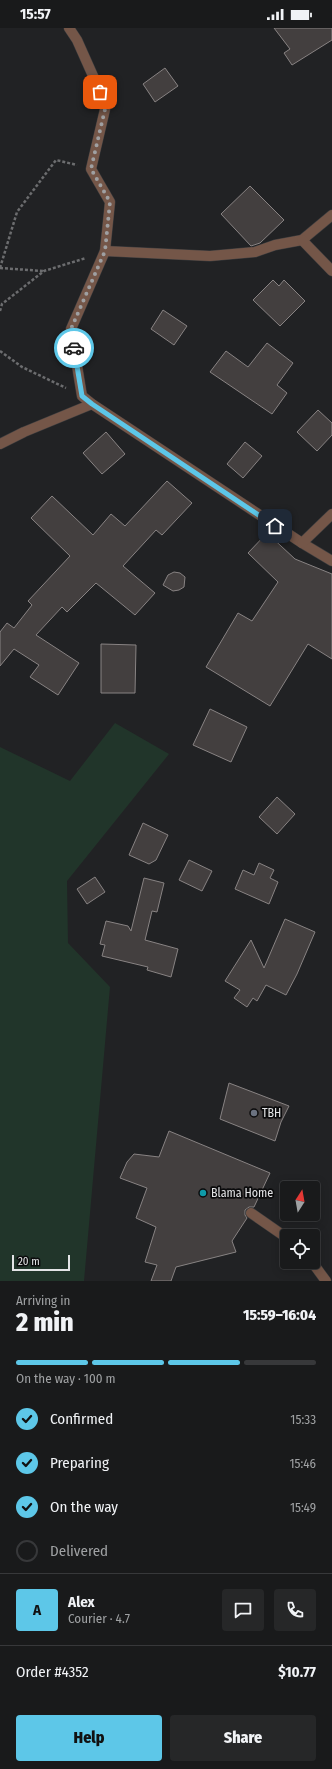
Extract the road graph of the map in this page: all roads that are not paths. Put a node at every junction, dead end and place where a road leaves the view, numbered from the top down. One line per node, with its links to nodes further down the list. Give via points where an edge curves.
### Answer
1 (69, 28): 4 (street, via 77,40 106,105 91,169 110,202)
2 (332, 215): 3 (street)
3 (302, 240): 4 (street, via 274,245 255,252 210,256); 5 (street)
4 (105, 251): 6 (street, via 71,329 82,396)
5 (332, 271)
6 (92, 404): 7 (street); 9 (street)
7 (0, 444)
8 (332, 514): 9 (street)
9 (302, 543): 10 (street)
10 (332, 561)
11 (251, 1213): 12 (street)
12 (280, 1233)
13 (317, 1269): 14 (street)
14 (326, 1281)

